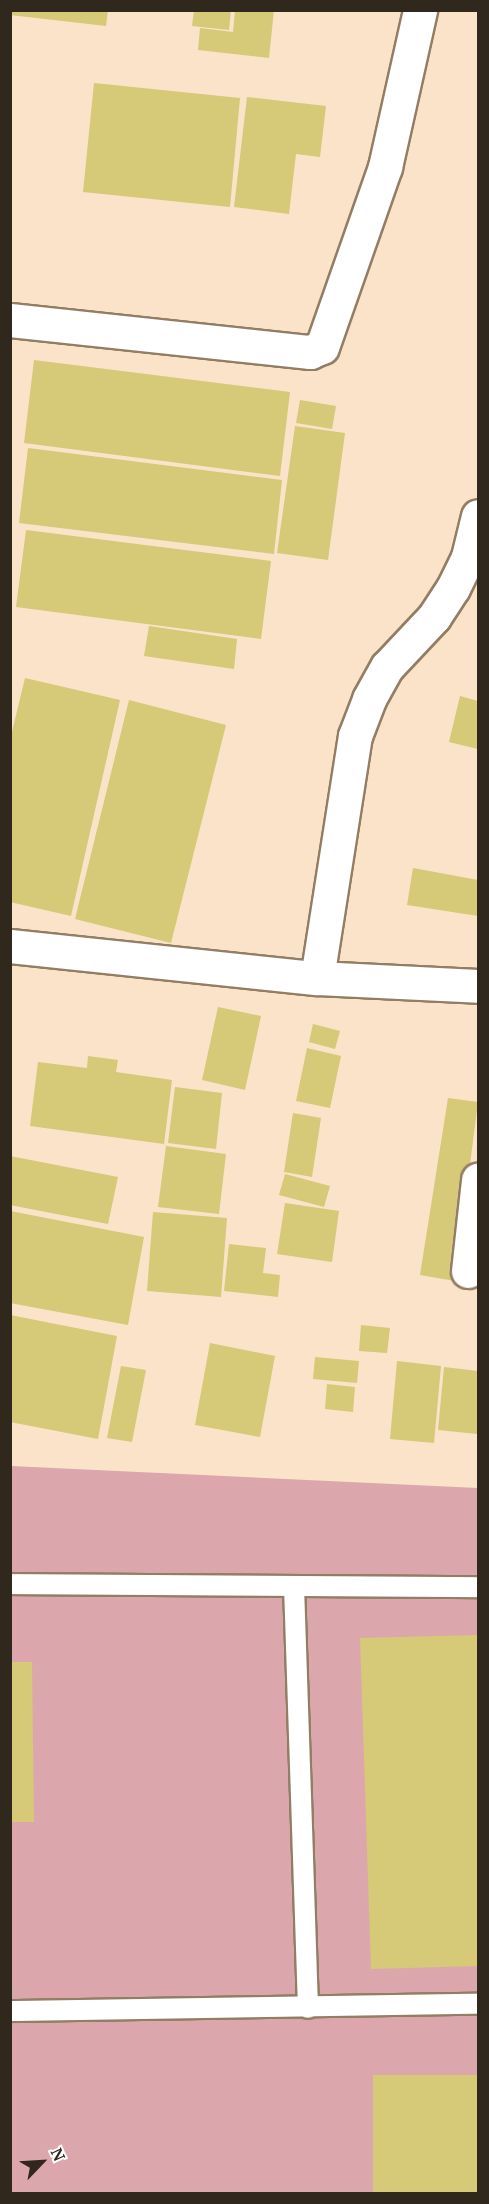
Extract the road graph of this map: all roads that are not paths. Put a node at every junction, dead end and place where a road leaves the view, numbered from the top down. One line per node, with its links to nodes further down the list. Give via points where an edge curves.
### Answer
1 (420, 10): 2 (street, via 385,167 322,347 310,352)
2 (10, 320)
3 (478, 516): 5 (street, via 468,557 453,588 434,617 387,668 369,699 355,736)
4 (10, 946): 5 (street)
5 (317, 978): 6 (street)
6 (478, 986)
7 (478, 1180): 8 (street)
8 (468, 1271)
9 (10, 1584): 10 (lane)
10 (294, 1586): 11 (lane); 13 (lane)
11 (478, 1587)
12 (478, 2004): 13 (lane)
13 (308, 2008): 14 (lane)
14 (10, 2011)

